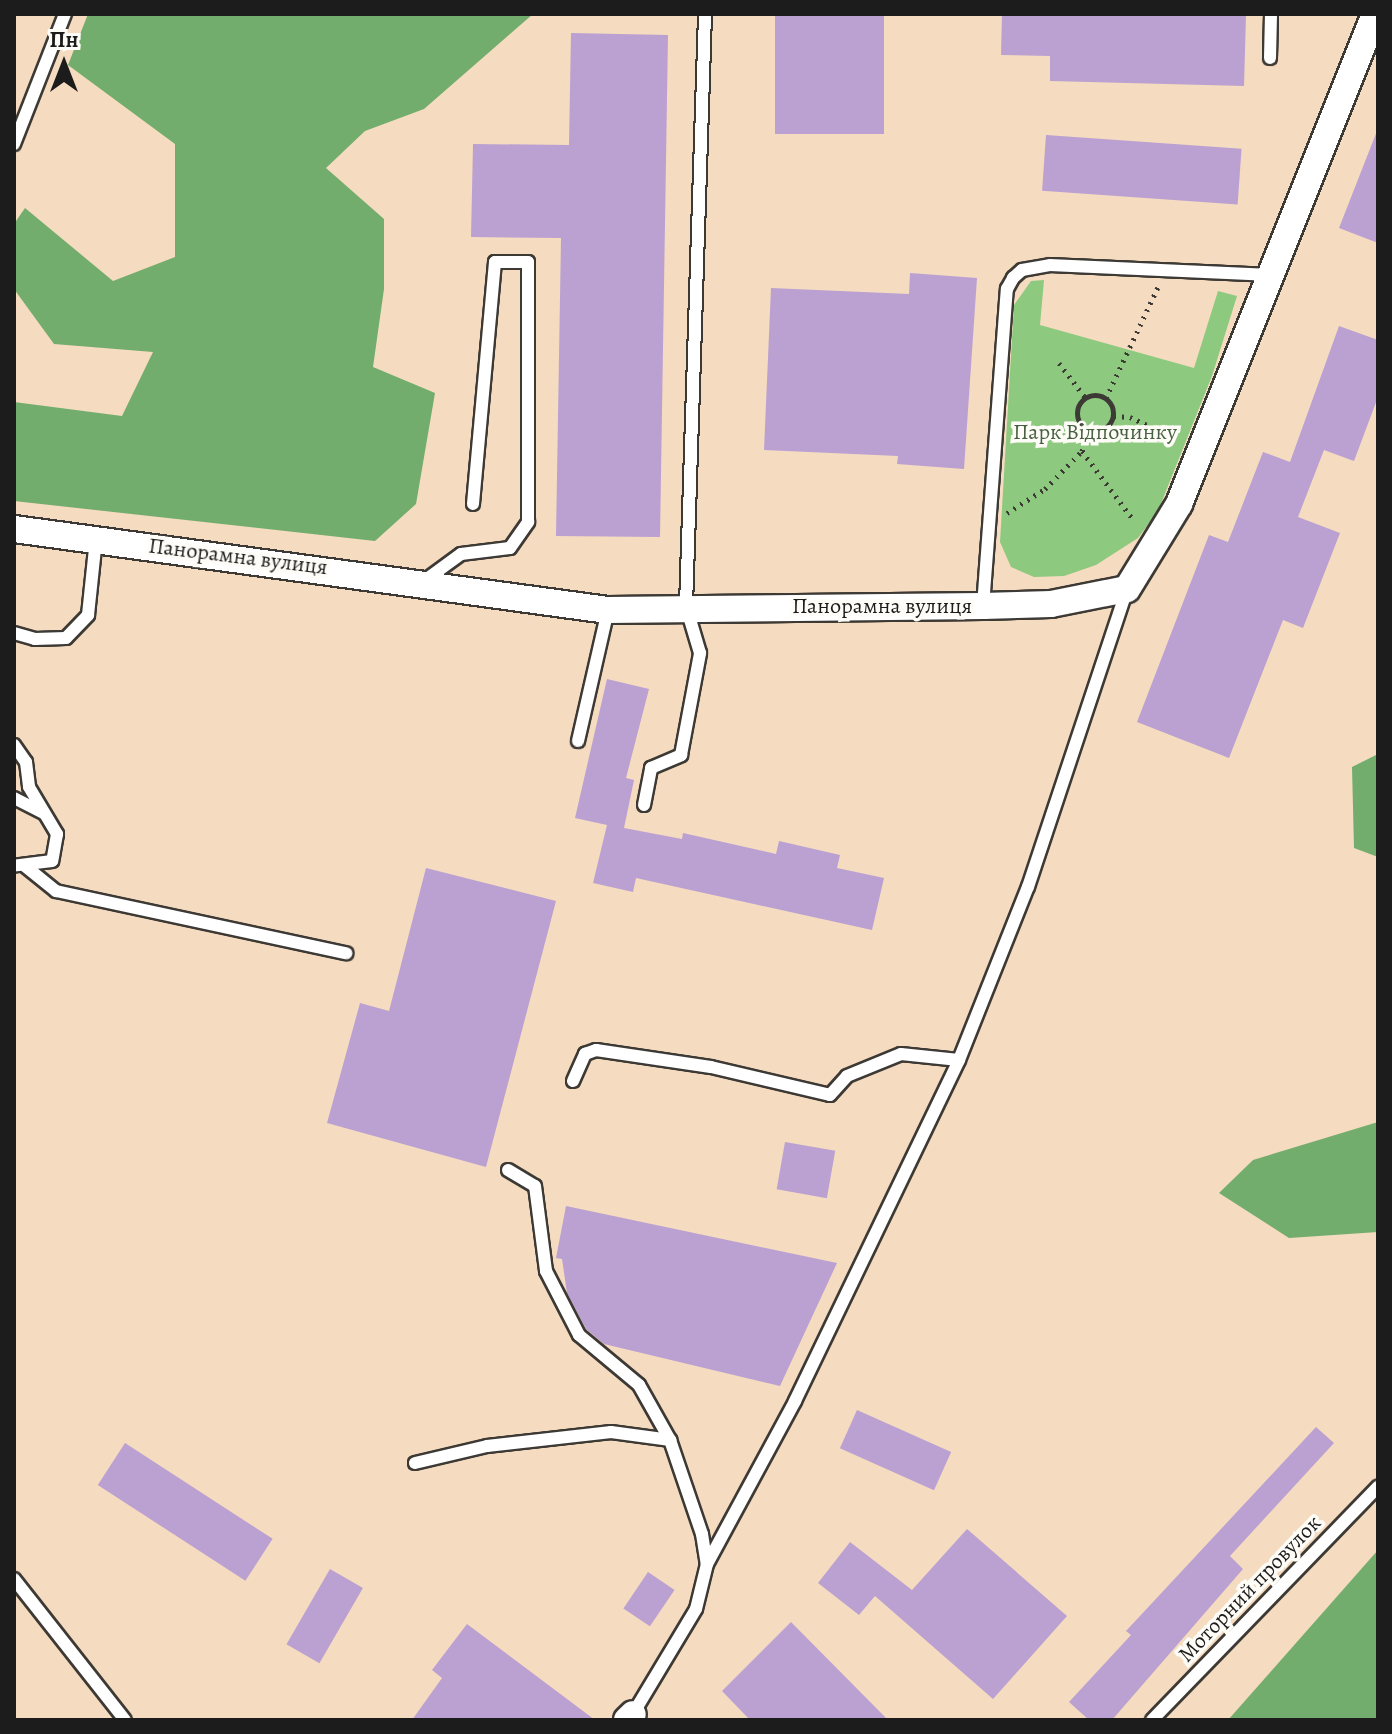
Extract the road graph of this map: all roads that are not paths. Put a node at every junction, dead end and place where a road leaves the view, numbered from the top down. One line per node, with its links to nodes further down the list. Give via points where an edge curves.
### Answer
1 (65, 14): 6 (lane)
2 (705, 14): 13 (lane)
3 (1271, 14): 5 (lane)
4 (1375, 14): 7 (street)
5 (1270, 58)
6 (14, 144)
7 (1271, 275): 12 (street, via 1179,504); 14 (lane, via 1050,265 1022,270 1013,278 1007,289)
8 (473, 504): 11 (lane, via 495,262 528,262 528,522 510,548 461,554)
9 (14, 529): 10 (street, Панорамна вулиця)
10 (96, 539): 11 (street, Панорамна вулиця); 16 (lane, via 88,615 66,638)
11 (424, 581): 15 (street, Панорамна вулиця)
12 (1127, 589): 14 (street, Панорамна вулиця, via 1051,604); 24 (lane, via 1028,887)
13 (686, 606): 14 (street, Панорамна вулиця); 15 (street, Панорамна вулиця); 20 (lane, via 700,653 681,755 651,768)
14 (983, 606)
15 (608, 610): 17 (lane)
16 (14, 633)
17 (578, 741)
18 (14, 745): 21 (lane)
19 (14, 798): 21 (lane)
20 (644, 805)
21 (45, 814): 22 (lane, via 57,834 52,861)
22 (18, 866): 23 (lane, via 56,891)
23 (346, 953)
24 (959, 1060): 25 (lane, via 901,1054 847,1076 830,1095 711,1067 596,1050 585,1054); 30 (lane, via 795,1401)
25 (573, 1081)
26 (508, 1170): 27 (lane, via 535,1186 546,1271 579,1335 639,1385)
27 (670, 1440): 28 (lane, via 611,1432 487,1446); 30 (lane)
28 (415, 1463)
29 (1378, 1487): 34 (lane, Моторний провулок)
30 (707, 1564): 32 (lane, via 696,1609)
31 (14, 1579): 33 (lane)
32 (630, 1717)
33 (125, 1720)
34 (1152, 1720)

